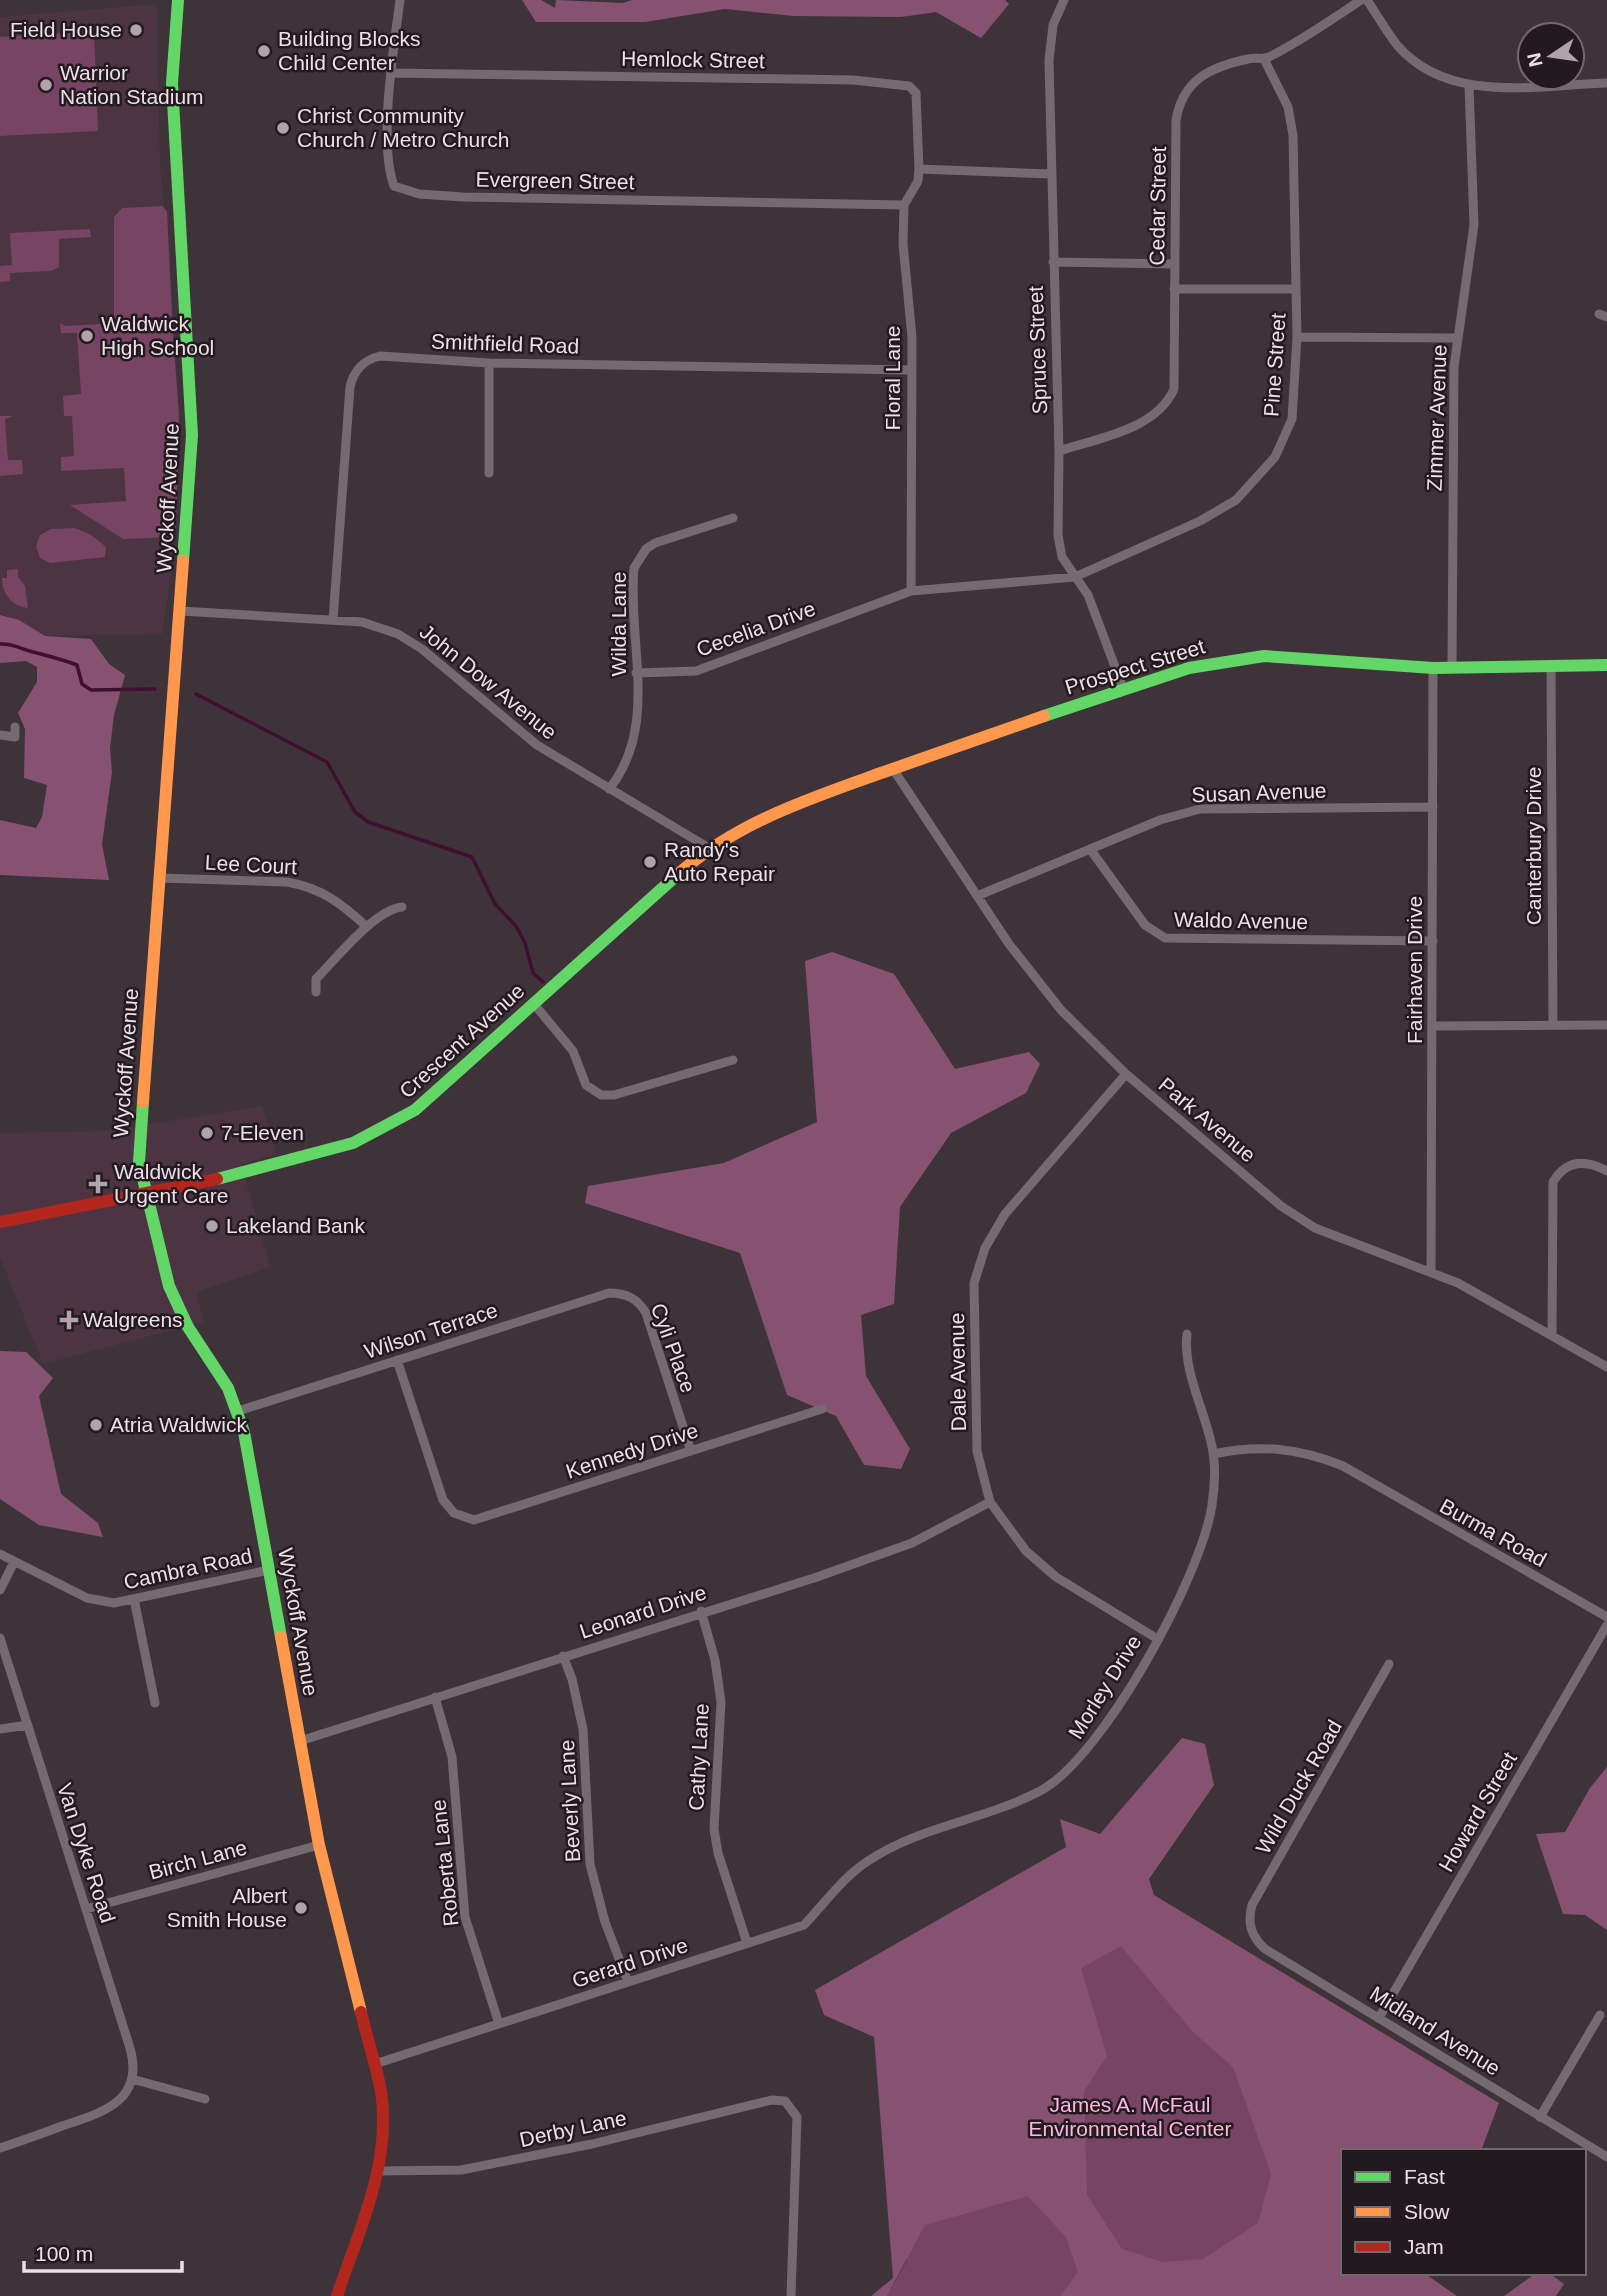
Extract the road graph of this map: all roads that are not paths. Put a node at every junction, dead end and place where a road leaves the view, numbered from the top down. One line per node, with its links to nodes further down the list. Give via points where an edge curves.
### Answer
1 (178, 0): 27 (main road, Wyckoff Avenue, via 172,83 192,435)
2 (400, 0): 7 (street, Evergreen Street)
3 (1064, 0): 11 (street, Spruce Street, via 1049,40)
4 (1361, 0): 6 (street, Cedar Street)
5 (1367, 0): 9 (street, via 1397,45 1414,61 1440,77)
6 (1264, 59): 14 (street, Cedar Street, via 1209,69 1182,98 1176,120); 16 (street, Pine Street, via 1288,107 1293,135)
7 (391, 73): 10 (street, Hemlock Street, via 902,83 916,93); 12 (street, Evergreen Street, via 391,176 394,186 419,194)
8 (1607, 83): 9 (street)
9 (1469, 85): 18 (street, Zimmer Avenue, via 1474,225)
10 (919, 169): 11 (street); 12 (street, Floral Lane, via 918,181)
11 (1051, 174): 13 (street, Spruce Street)
12 (904, 205): 20 (street, Floral Lane, via 912,337)
13 (1053, 262): 14 (street); 21 (street, Spruce Street)
14 (1174, 264): 15 (street, Cedar Street)
15 (1174, 289): 16 (street); 21 (street, Cedar Street, via 1176,377 1170,399 1146,420)
16 (1296, 289): 17 (street, Pine Street)
17 (1297, 337): 18 (street); 24 (street, Pine Street, via 1292,419 1275,457 1258,480 1220,511)
18 (1456, 338): 32 (street, Zimmer Avenue)
19 (489, 363): 20 (street, Smithfield Road); 22 (street); 28 (street, Smithfield Road, via 380,356 356,370 350,387)
20 (909, 370): 25 (street, Floral Lane)
21 (1059, 452): 24 (street, Spruce Street, via 1058,535 1062,557)
22 (489, 473)
23 (733, 518): 33 (street, Wilda Lane, via 655,543 639,558 633,579)
24 (1075, 577): 25 (street, Pine Street); 34 (street, Spruce Street, via 1098,618)
25 (911, 592): 26 (street, Pine Street)
26 (885, 600): 33 (street, Cecelia Drive, via 696,671)
27 (181, 611): 28 (street, John Dow Avenue); 42 (main road, Wyckoff Avenue)
28 (333, 620): 38 (street, John Dow Avenue, via 380,627 412,642 537,745)
29 (1607, 665): 30 (main road, Prospect Street)
30 (1551, 667): 32 (main road, Prospect Street); 49 (street, Canterbury Drive)
31 (1433, 668): 32 (main road, Prospect Street); 34 (main road, Prospect Street, via 1264,656 1189,668); 39 (street, Fairhaven Drive)
32 (1452, 668)
33 (636, 673): 38 (street, Wilda Lane, via 636,731 625,765)
34 (1123, 688): 37 (main road, Prospect Street)
35 (15, 727): 36 (street, via 15,737)
36 (0, 735)
37 (893, 769): 40 (main road, Crescent Avenue, via 752,822); 43 (street, Park Avenue)
38 (609, 789): 40 (street, John Dow Avenue)
39 (1433, 807): 41 (street, Susan Avenue, via 1200,809); 46 (street, Fairhaven Drive)
40 (709, 848): 48 (main road, Crescent Avenue)
41 (1090, 849): 43 (street, Susan Avenue); 46 (street, Waldo Avenue, via 1145,925 1165,938)
42 (160, 878): 45 (street, Lee Court, via 305,885 339,901); 55 (main road, Wyckoff Avenue, via 139,1145)
43 (977, 896): 53 (street, Park Avenue, via 1034,978)
44 (402, 906): 45 (street, via 390,908)
45 (368, 927): 47 (street, via 316,979)
46 (1433, 941): 51 (street, Fairhaven Drive)
47 (316, 992)
48 (534, 1004): 52 (street, via 573,1051 586,1086 601,1095); 55 (main road, Crescent Avenue, via 415,1110 372,1137 328,1153)
49 (1553, 1025): 50 (street); 51 (street)
50 (1607, 1025)
51 (1432, 1026): 57 (street, Fairhaven Drive)
52 (733, 1060)
53 (1126, 1074): 57 (street, Park Avenue, via 1297,1218); 67 (street, Dale Avenue, via 1005,1214 978,1266 976,1451)
54 (1607, 1171): 60 (street, via 1593,1164 1568,1164 1553,1182)
55 (146, 1196): 56 (main road, Crescent Avenue); 64 (main road, Wyckoff Avenue, via 177,1307 217,1368)
56 (0, 1222)
57 (1431, 1272): 60 (street, Park Avenue)
58 (635, 1298): 61 (street, Wilson Terrace, via 609,1293); 65 (street, Cyli Place, via 646,1312)
59 (1187, 1334): 66 (street, Morley Drive, via 1185,1348)
60 (1552, 1336): 62 (street, Park Avenue)
61 (397, 1360): 64 (street, Wilson Terrace); 65 (street, Kennedy Drive, via 443,1500 454,1513 474,1520)
62 (1607, 1367)
63 (822, 1409): 65 (street, Kennedy Drive)
64 (238, 1411): 70 (main road, Wyckoff Avenue)
65 (691, 1451)
66 (1213, 1454): 74 (street, Burma Road, via 1257,1447 1298,1451 1343,1466); 77 (street, Morley Drive, via 1212,1503 1201,1552)
67 (990, 1502): 73 (street, Leonard Drive, via 912,1543); 77 (street, Dale Avenue, via 1014,1538 1041,1566)
68 (0, 1554): 69 (street, Cambra Road)
69 (14, 1562): 71 (street); 72 (street, Cambra Road, via 87,1598 114,1603)
70 (269, 1570): 72 (street, Cambra Road); 84 (main road, Wyckoff Avenue)
71 (0, 1590)
72 (134, 1599): 81 (street)
73 (701, 1611): 78 (street, Leonard Drive); 89 (street, Cathy Lane, via 721,1702 714,1829)
74 (1607, 1617)
75 (1607, 1625): 92 (street, Howard Street)
76 (0, 1638): 82 (street, Van Dyke Road)
77 (1156, 1638): 86 (street, Morley Drive, via 1097,1738 1057,1780 1023,1799 931,1830)
78 (563, 1656): 80 (street, Leonard Drive); 90 (street, Beverly Lane, via 583,1729 590,1864 605,1922)
79 (1389, 1664): 88 (street, Wild Duck Road, via 1252,1905)
80 (435, 1697): 84 (street, Leonard Drive); 93 (street, Roberta Lane, via 452,1757 465,1917)
81 (155, 1703)
82 (27, 1725): 83 (street); 87 (street, Van Dyke Road)
83 (0, 1729)
84 (300, 1741): 85 (main road, Wyckoff Avenue)
85 (319, 1844): 87 (street, Birch Lane); 94 (main road, Wyckoff Avenue)
86 (872, 1858): 89 (street, Gerard Drive, via 850,1874 804,1925)
87 (86, 1909): 95 (street, Van Dyke Road, via 133,2057)
88 (1251, 1929): 92 (street, Midland Avenue, via 1265,1949)
89 (747, 1943): 90 (street, Gerard Drive)
90 (628, 1982): 93 (street, Gerard Drive)
91 (1600, 2015): 97 (street)
92 (1380, 2016): 97 (street, Midland Avenue)
93 (499, 2024): 94 (street, Gerard Drive)
94 (375, 2064): 100 (main road, Wyckoff Avenue, via 383,2117)
95 (132, 2079): 96 (street); 98 (street, via 122,2098 104,2112)
96 (205, 2099)
97 (1540, 2116): 99 (street, Midland Avenue)
98 (0, 2148)
99 (1607, 2157)
100 (379, 2171): 101 (main road, Wyckoff Avenue); 102 (street, Derby Lane, via 461,2170 772,2100 791,2105 797,2117)
101 (337, 2296)
102 (791, 2296)

